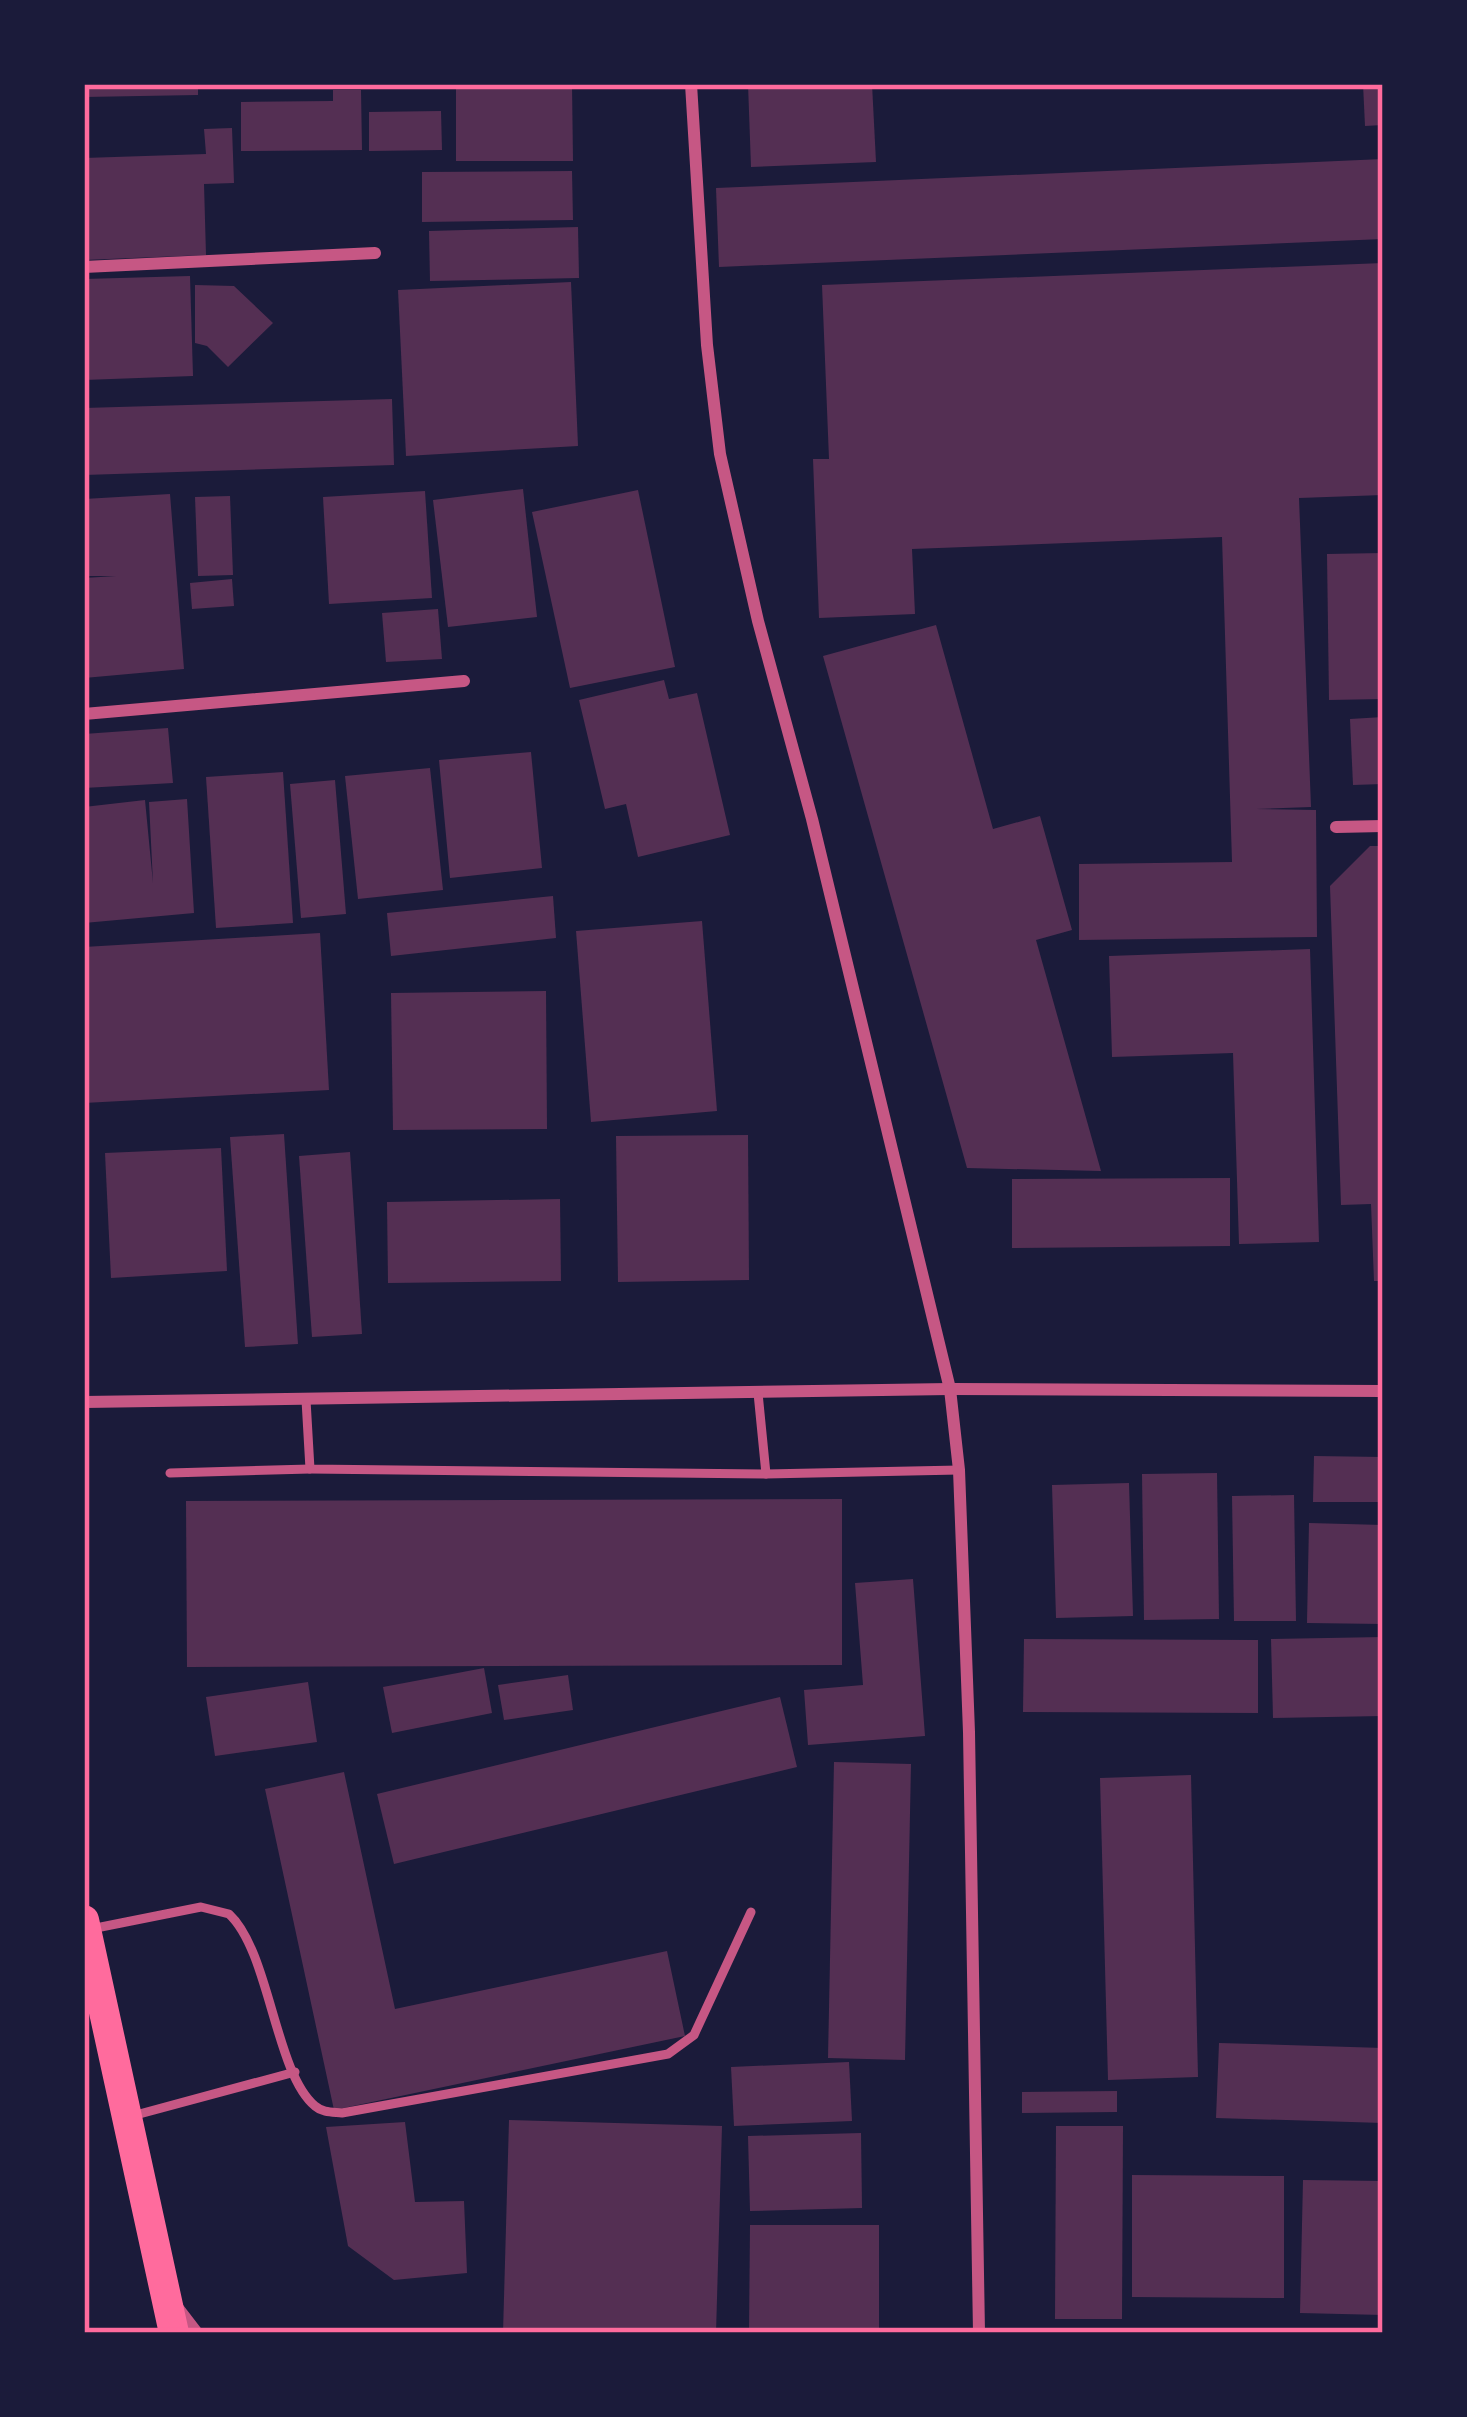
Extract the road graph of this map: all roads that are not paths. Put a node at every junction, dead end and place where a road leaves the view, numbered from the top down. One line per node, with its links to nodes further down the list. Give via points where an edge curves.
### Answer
1 (691, 84): 8 (street, via 720,454)
2 (374, 253): 3 (street)
3 (84, 267)
4 (464, 680): 5 (street)
5 (84, 714)
6 (1383, 826): 7 (street)
7 (1336, 827)
8 (950, 1389): 9 (street); 10 (street); 14 (street)
9 (1383, 1390)
10 (758, 1393): 11 (street); 16 (lane)
11 (306, 1400): 12 (street); 13 (lane)
12 (84, 1402)
13 (310, 1469): 15 (lane); 16 (lane)
14 (959, 1470): 16 (lane); 24 (street)
15 (170, 1473)
16 (766, 1474)
17 (751, 1912): 19 (lane, via 694,2035 668,2054 342,2114 320,2111)
18 (85, 1926): 19 (lane, via 201,1907 230,1914); 20 (main road)
19 (295, 2072): 20 (lane)
20 (128, 2117): 21 (main road)
21 (165, 2292): 22 (main road); 23 (street)
22 (174, 2333)
23 (197, 2333)
24 (980, 2333)

